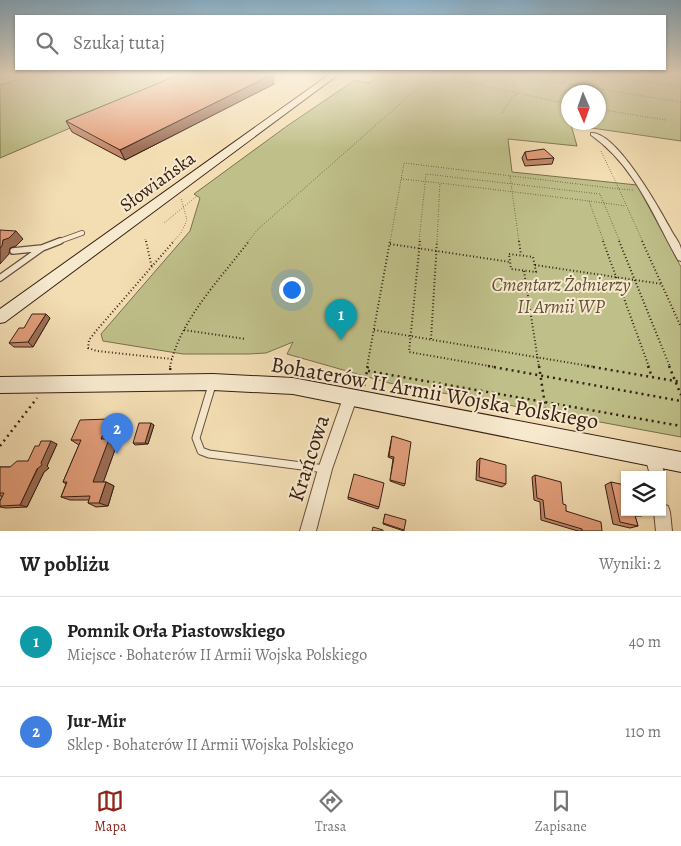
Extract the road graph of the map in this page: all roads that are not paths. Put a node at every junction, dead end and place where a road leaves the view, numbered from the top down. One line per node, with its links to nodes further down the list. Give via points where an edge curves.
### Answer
1 (301, 99): 8 (street, Słowiańska)
2 (594, 134): 6 (street, via 602,138 638,179)
3 (82, 232): 4 (lane)
4 (42, 248): 5 (lane); 7 (lane)
5 (12, 251)
6 (681, 257)
7 (0, 278)
8 (0, 317)
9 (213, 382): 10 (street, Bohaterów II Armii Wojska Polskiego); 11 (street, Bohaterów II Armii Wojska Polskiego, via 293,386); 14 (lane, via 196,438 201,451)
10 (0, 385)
11 (350, 398): 12 (street, Bohaterów II Armii Wojska Polskiego); 14 (street, Krańcowa)
12 (652, 456): 13 (street, Bohaterów II Armii Wojska Polskiego); 15 (street)
13 (681, 462)
14 (325, 469): 17 (street, Krańcowa)
15 (657, 471)
16 (662, 516): 18 (street)
17 (308, 531)
18 (664, 531)

